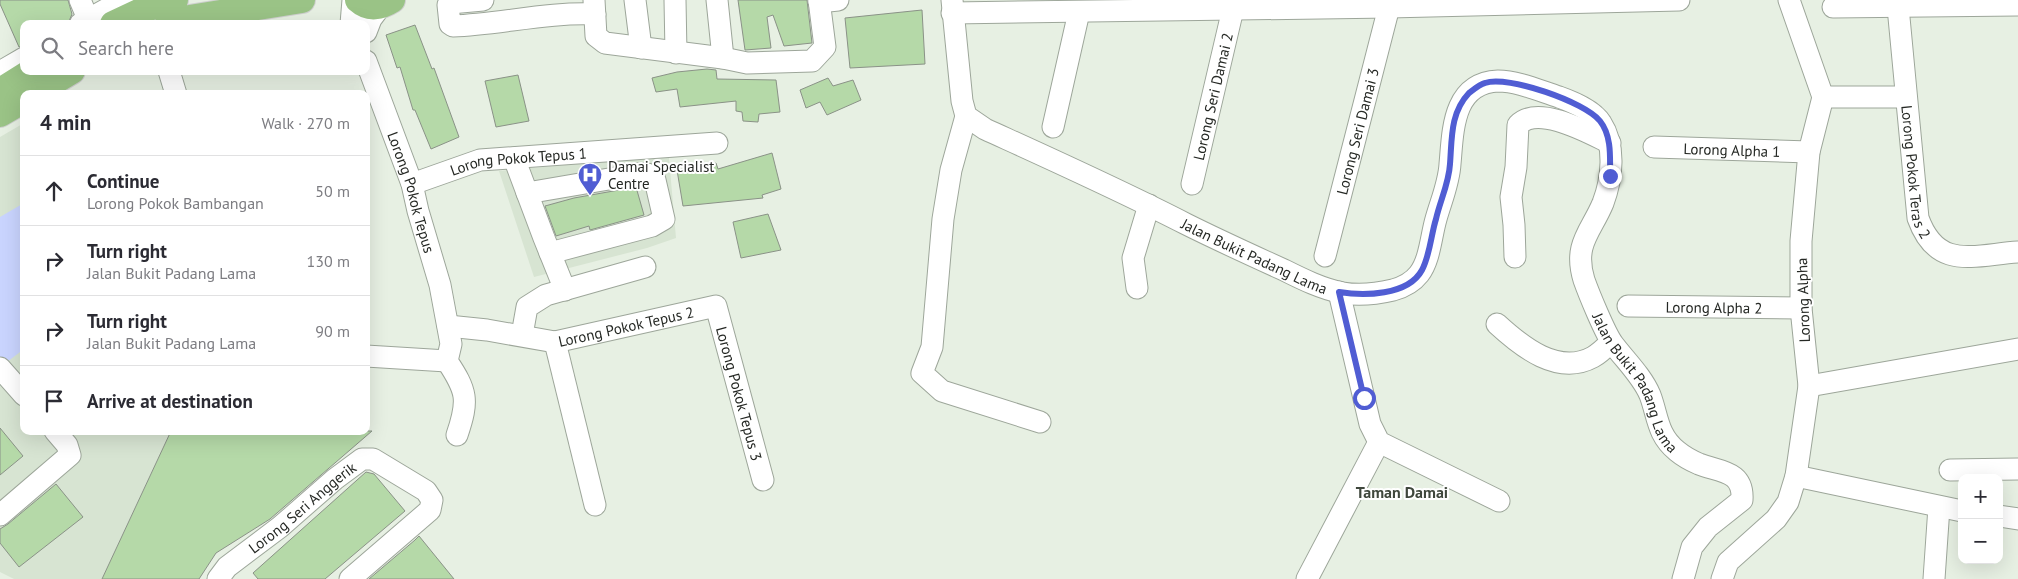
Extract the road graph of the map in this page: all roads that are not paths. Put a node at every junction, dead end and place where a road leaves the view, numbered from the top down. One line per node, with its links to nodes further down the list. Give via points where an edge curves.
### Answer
1 (123, 0): 22 (street)
2 (175, 0): 23 (main road)
3 (302, 0): 24 (main road)
4 (353, 0): 25 (street)
5 (483, 0): 15 (street, via 450,3 450,24 485,24)
6 (636, 0): 27 (street)
7 (674, 0): 28 (street)
8 (718, 0): 29 (street)
9 (1679, 0): 17 (street)
10 (1789, 0): 39 (street)
11 (825, 1): 29 (street, via 825,47 812,61 747,63)
12 (377, 2): 26 (street)
13 (2018, 5): 19 (street)
14 (952, 6): 21 (street); 43 (street)
15 (571, 7): 16 (street)
16 (595, 7): 27 (street, via 596,36 606,43)
17 (1389, 7): 20 (street); 56 (street, Lorong Seri Damai 3)
18 (1833, 7): 19 (street)
19 (1898, 7): 40 (street, Lorong Pokok Teras 2)
20 (1233, 9): 21 (street); 51 (street, Lorong Seri Damai 2)
21 (1079, 12): 44 (street)
22 (82, 14)
23 (122, 20)
24 (177, 20)
25 (351, 20)
26 (370, 20)
27 (641, 48): 28 (street)
28 (676, 53): 29 (street)
29 (723, 58)
30 (20, 60): 31 (street)
31 (0, 72)
32 (370, 72): 50 (street, Lorong Pokok Tepus)
33 (26, 75): 38 (main road)
34 (65, 75): 36 (main road)
35 (170, 75): 37 (street)
36 (41, 90)
37 (175, 90)
38 (0, 91)
39 (1823, 97): 40 (street); 48 (street, Lorong Alpha)
40 (1905, 98): 54 (street, Lorong Pokok Teras 2, via 1918,218 1924,234 1944,254 1958,257)
41 (20, 102): 42 (main road)
42 (0, 114)
43 (966, 116): 53 (street, Jalan Bukit Padang Lama, via 985,129); 76 (street, via 942,219 932,347 922,373 942,391)
44 (1053, 127)
45 (717, 142): 49 (street, Lorong Pokok Tepus 1)
46 (1610, 143): 57 (street, via 1565,121 1529,118 1518,125 1511,197); 61 (street, Jalan Bukit Padang Lama, via 1600,121 1574,102 1501,81 1484,83 1470,93 1458,109 1448,179 1422,271 1411,283 1399,289 1360,296); 69 (street, Jalan Bukit Padang Lama, via 1610,176 1603,203 1583,240 1581,257 1584,279)
47 (1654, 148): 48 (street, Lorong Alpha 1)
48 (1809, 152): 64 (street, Lorong Alpha, via 1801,241)
49 (514, 158): 50 (street, Lorong Pokok Tepus 1, via 480,160); 52 (street)
50 (412, 184): 66 (street, Lorong Pokok Tepus)
51 (1192, 184)
52 (527, 193): 55 (street); 55 (street, via 647,173 655,180 664,219 660,222)
53 (1149, 205): 59 (street, via 1133,258); 61 (street, Jalan Bukit Padang Lama, via 1235,248)
54 (2018, 252)
55 (550, 253): 60 (street)
56 (1325, 256)
57 (1515, 257)
58 (644, 267): 60 (street)
59 (1137, 288)
60 (566, 290): 67 (street, via 546,295 526,306)
61 (1339, 292): 79 (street, via 1370,424)
62 (716, 306): 68 (street, Lorong Pokok Tepus 2); 83 (street, Lorong Pokok Tepus 3)
63 (1628, 306): 64 (street, Lorong Alpha 2)
64 (1801, 308): 74 (street, Lorong Alpha)
65 (1497, 324): 69 (street, via 1520,345 1549,360 1576,364 1594,356)
66 (448, 326): 67 (street, Lorong Pokok Tepus 2); 72 (street, Lorong Pokok Tepus, via 451,344)
67 (522, 335): 68 (street, Lorong Pokok Tepus 2)
68 (555, 342): 85 (street)
69 (1611, 342): 94 (street, Jalan Bukit Padang Lama, via 1628,361 1649,394 1658,428 1676,450 1699,464 1735,477 1742,491 1742,500 1708,527 1692,547)
70 (2018, 349): 74 (street)
71 (370, 356): 72 (street)
72 (447, 361): 78 (street, via 462,383 464,393 465,414)
73 (0, 368): 75 (street)
74 (1809, 386): 82 (street, Lorong Alpha)
75 (20, 390)
76 (1040, 422)
77 (58, 435): 88 (street, via 70,455)
78 (458, 435)
79 (1379, 442): 84 (street); 93 (street)
80 (2018, 469): 81 (street)
81 (1950, 470)
82 (1796, 476): 86 (street); 95 (street, Lorong Alpha, via 1788,502 1776,518 1728,562)
83 (763, 480)
84 (1499, 502)
85 (595, 505)
86 (1939, 507): 87 (street); 96 (street)
87 (1958, 510)
88 (0, 515)
89 (2003, 517): 90 (street)
90 (2018, 519)
91 (222, 573): 92 (street, Lorong Seri Anggerik, via 362,459 374,459 426,491 432,500 430,510)
92 (350, 579)
93 (1307, 579)
94 (1683, 579)
95 (1722, 579)
96 (1934, 579)

